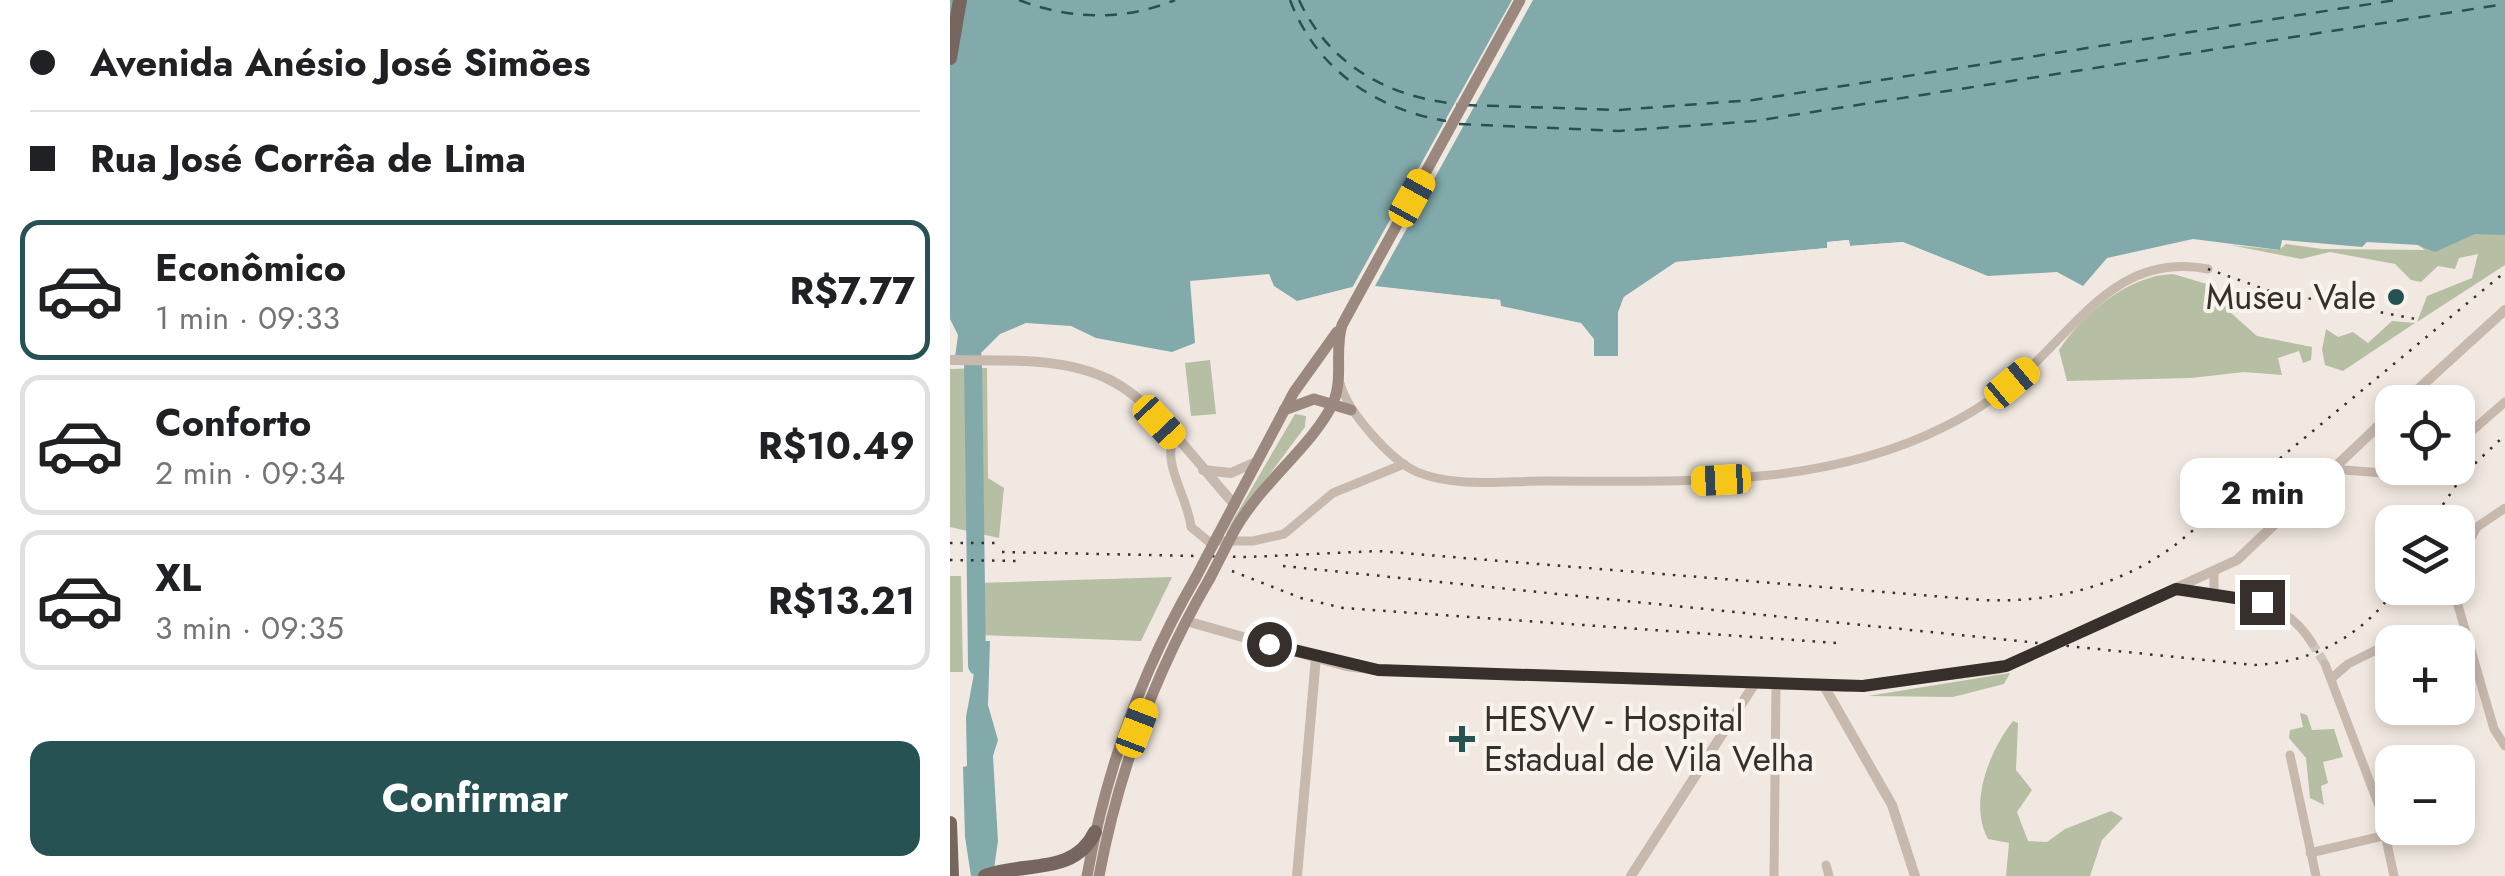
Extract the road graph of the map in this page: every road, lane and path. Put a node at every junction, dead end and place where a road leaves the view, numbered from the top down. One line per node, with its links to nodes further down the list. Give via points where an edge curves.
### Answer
1 (960, 0): 3 (main road)
2 (1520, 0): 6 (main road)
3 (950, 58)
4 (2208, 269): 18 (street, via 2162,267 2126,279 2094,300 2031,367 1978,408 1908,443 1835,464 1693,482 1473,480 1426,475)
5 (2505, 310): 9 (street)
6 (1342, 324): 8 (main road); 12 (main road)
7 (950, 360): 16 (street, via 1070,368 1112,380)
8 (1339, 375): 11 (main road); 13 (street)
9 (2423, 385)
10 (2505, 402): 14 (street)
11 (1332, 403): 12 (main road, via 1308,399); 13 (main road); 29 (main road, bridge, via 1251,501)
12 (1284, 410): 17 (main road)
13 (1351, 410): 18 (street)
14 (2475, 428)
15 (2375, 429): 19 (street)
16 (1174, 438): 18 (street, via 1170,460 1191,527 1208,541 1284,534 1334,493); 20 (street)
17 (1258, 460): 20 (street, via 1231,473); 22 (main road)
18 (1404, 464)
19 (2332, 469): 21 (street); 25 (street, via 2254,548)
20 (1203, 470): 22 (street)
21 (2375, 472)
22 (1234, 505): 42 (main road, bridge, via 1135,698)
23 (2505, 508): 24 (street)
24 (2475, 532)
25 (2214, 572): 26 (street); 27 (street)
26 (2176, 589): 27 (street); 37 (street, via 2006,666 1879,685)
27 (2214, 597): 30 (street, via 2276,606)
28 (2459, 605): 38 (street, via 2494,729)
29 (1186, 620): 32 (street); 52 (main road, via 1137,728)
30 (2312, 643)
31 (2375, 650): 34 (street)
32 (1316, 658): 35 (street, via 1378,670); 53 (street)
33 (2326, 664): 34 (street)
34 (2332, 678): 40 (street)
35 (1755, 683): 36 (street); 54 (street)
36 (1776, 684): 37 (street); 55 (street)
37 (1824, 686): 57 (street, via 1892,805)
38 (2505, 746)
39 (2290, 755): 45 (street)
40 (2375, 800)
41 (950, 823): 48 (main road)
42 (1096, 832): 47 (main road, via 1075,857); 51 (main road)
43 (2375, 837): 45 (street)
44 (2389, 845): 59 (street)
45 (2310, 853): 58 (street)
46 (1826, 865): 56 (street)
47 (1044, 867): 49 (main road); 50 (main road)
48 (952, 876)
49 (985, 876)
50 (1066, 876)
51 (1086, 876)
52 (1099, 876)
53 (1297, 876)
54 (1631, 876)
55 (1774, 876)
56 (1829, 876)
57 (1915, 876)
58 (2316, 876)
59 (2394, 876)

